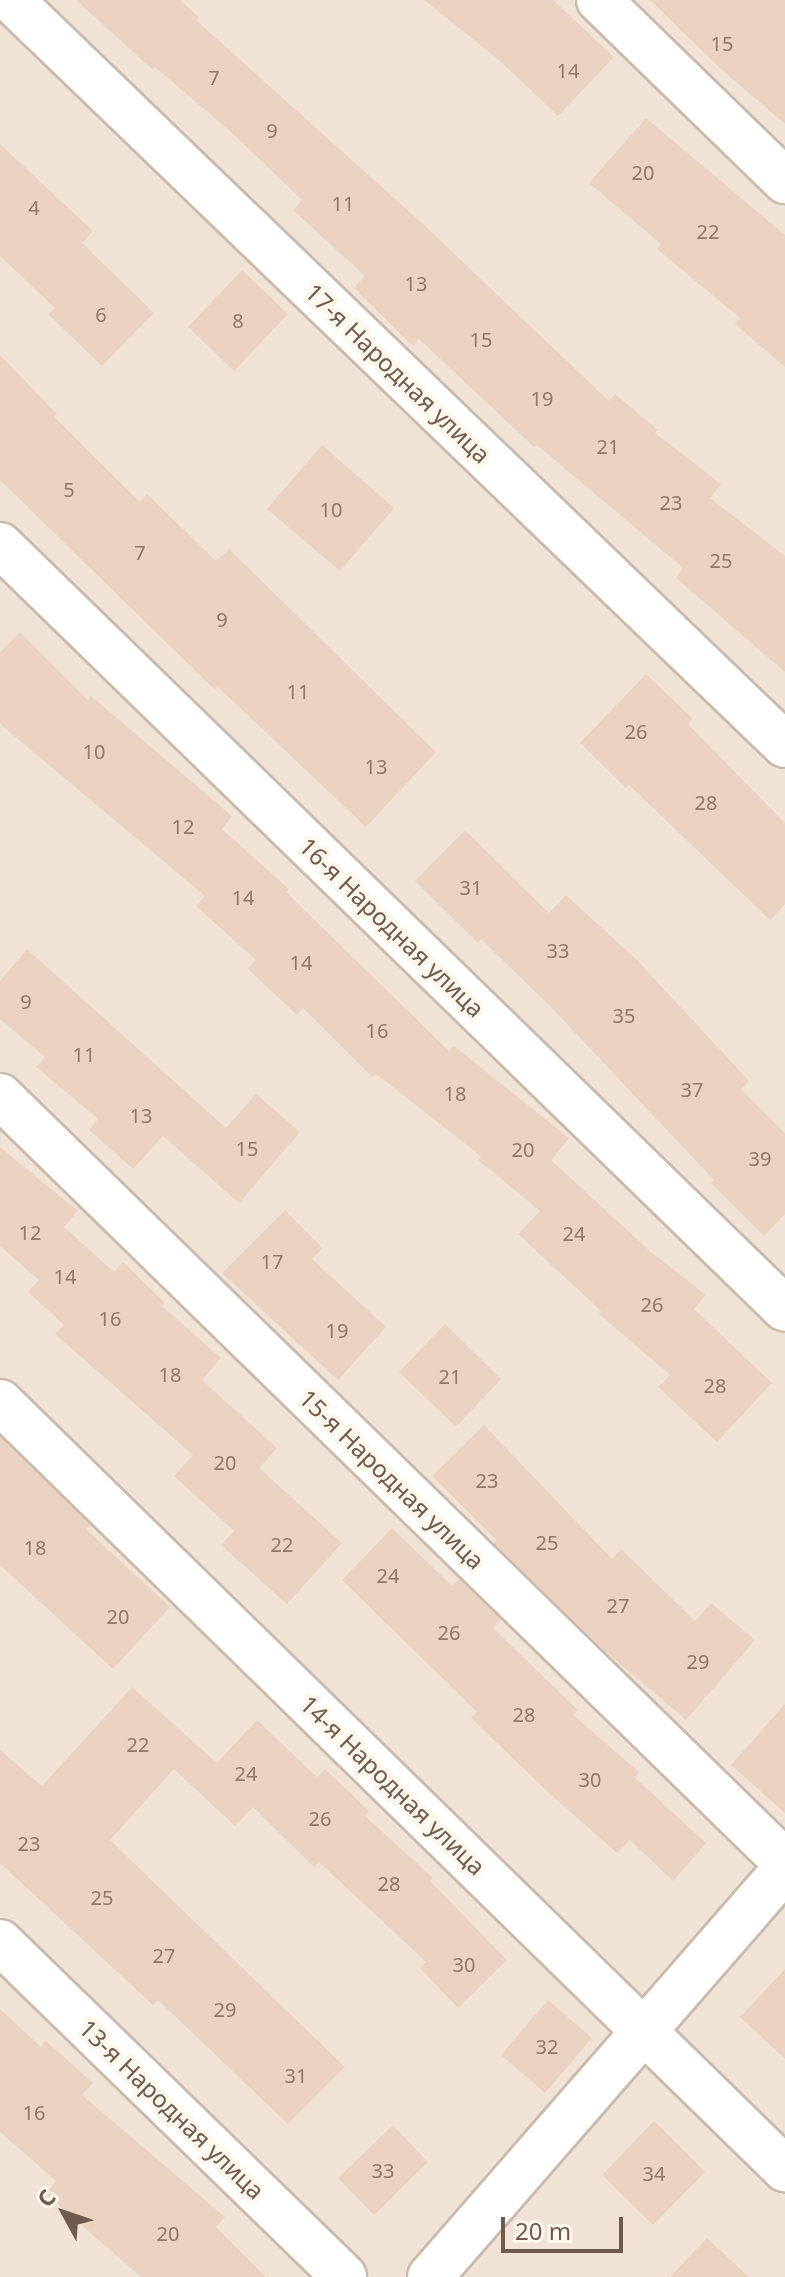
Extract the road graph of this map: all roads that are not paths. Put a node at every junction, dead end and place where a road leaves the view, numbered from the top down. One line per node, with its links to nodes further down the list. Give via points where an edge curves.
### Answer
1 (11, 0): 5 (street, 17-я Народная улица)
2 (599, 0): 3 (street)
3 (785, 181)
4 (0, 545): 7 (street, 16-я Народная улица)
5 (785, 745)
6 (0, 1096): 9 (street, 15-я Народная улица)
7 (785, 1309)
8 (0, 1402): 12 (street, 14-я Народная улица)
9 (785, 1862)
10 (785, 1869): 12 (street)
11 (0, 1942): 14 (street, 13-я Народная улица)
12 (643, 2030): 13 (street, 14-я Народная улица); 15 (street)
13 (785, 2169)
14 (344, 2277)
15 (430, 2277)

